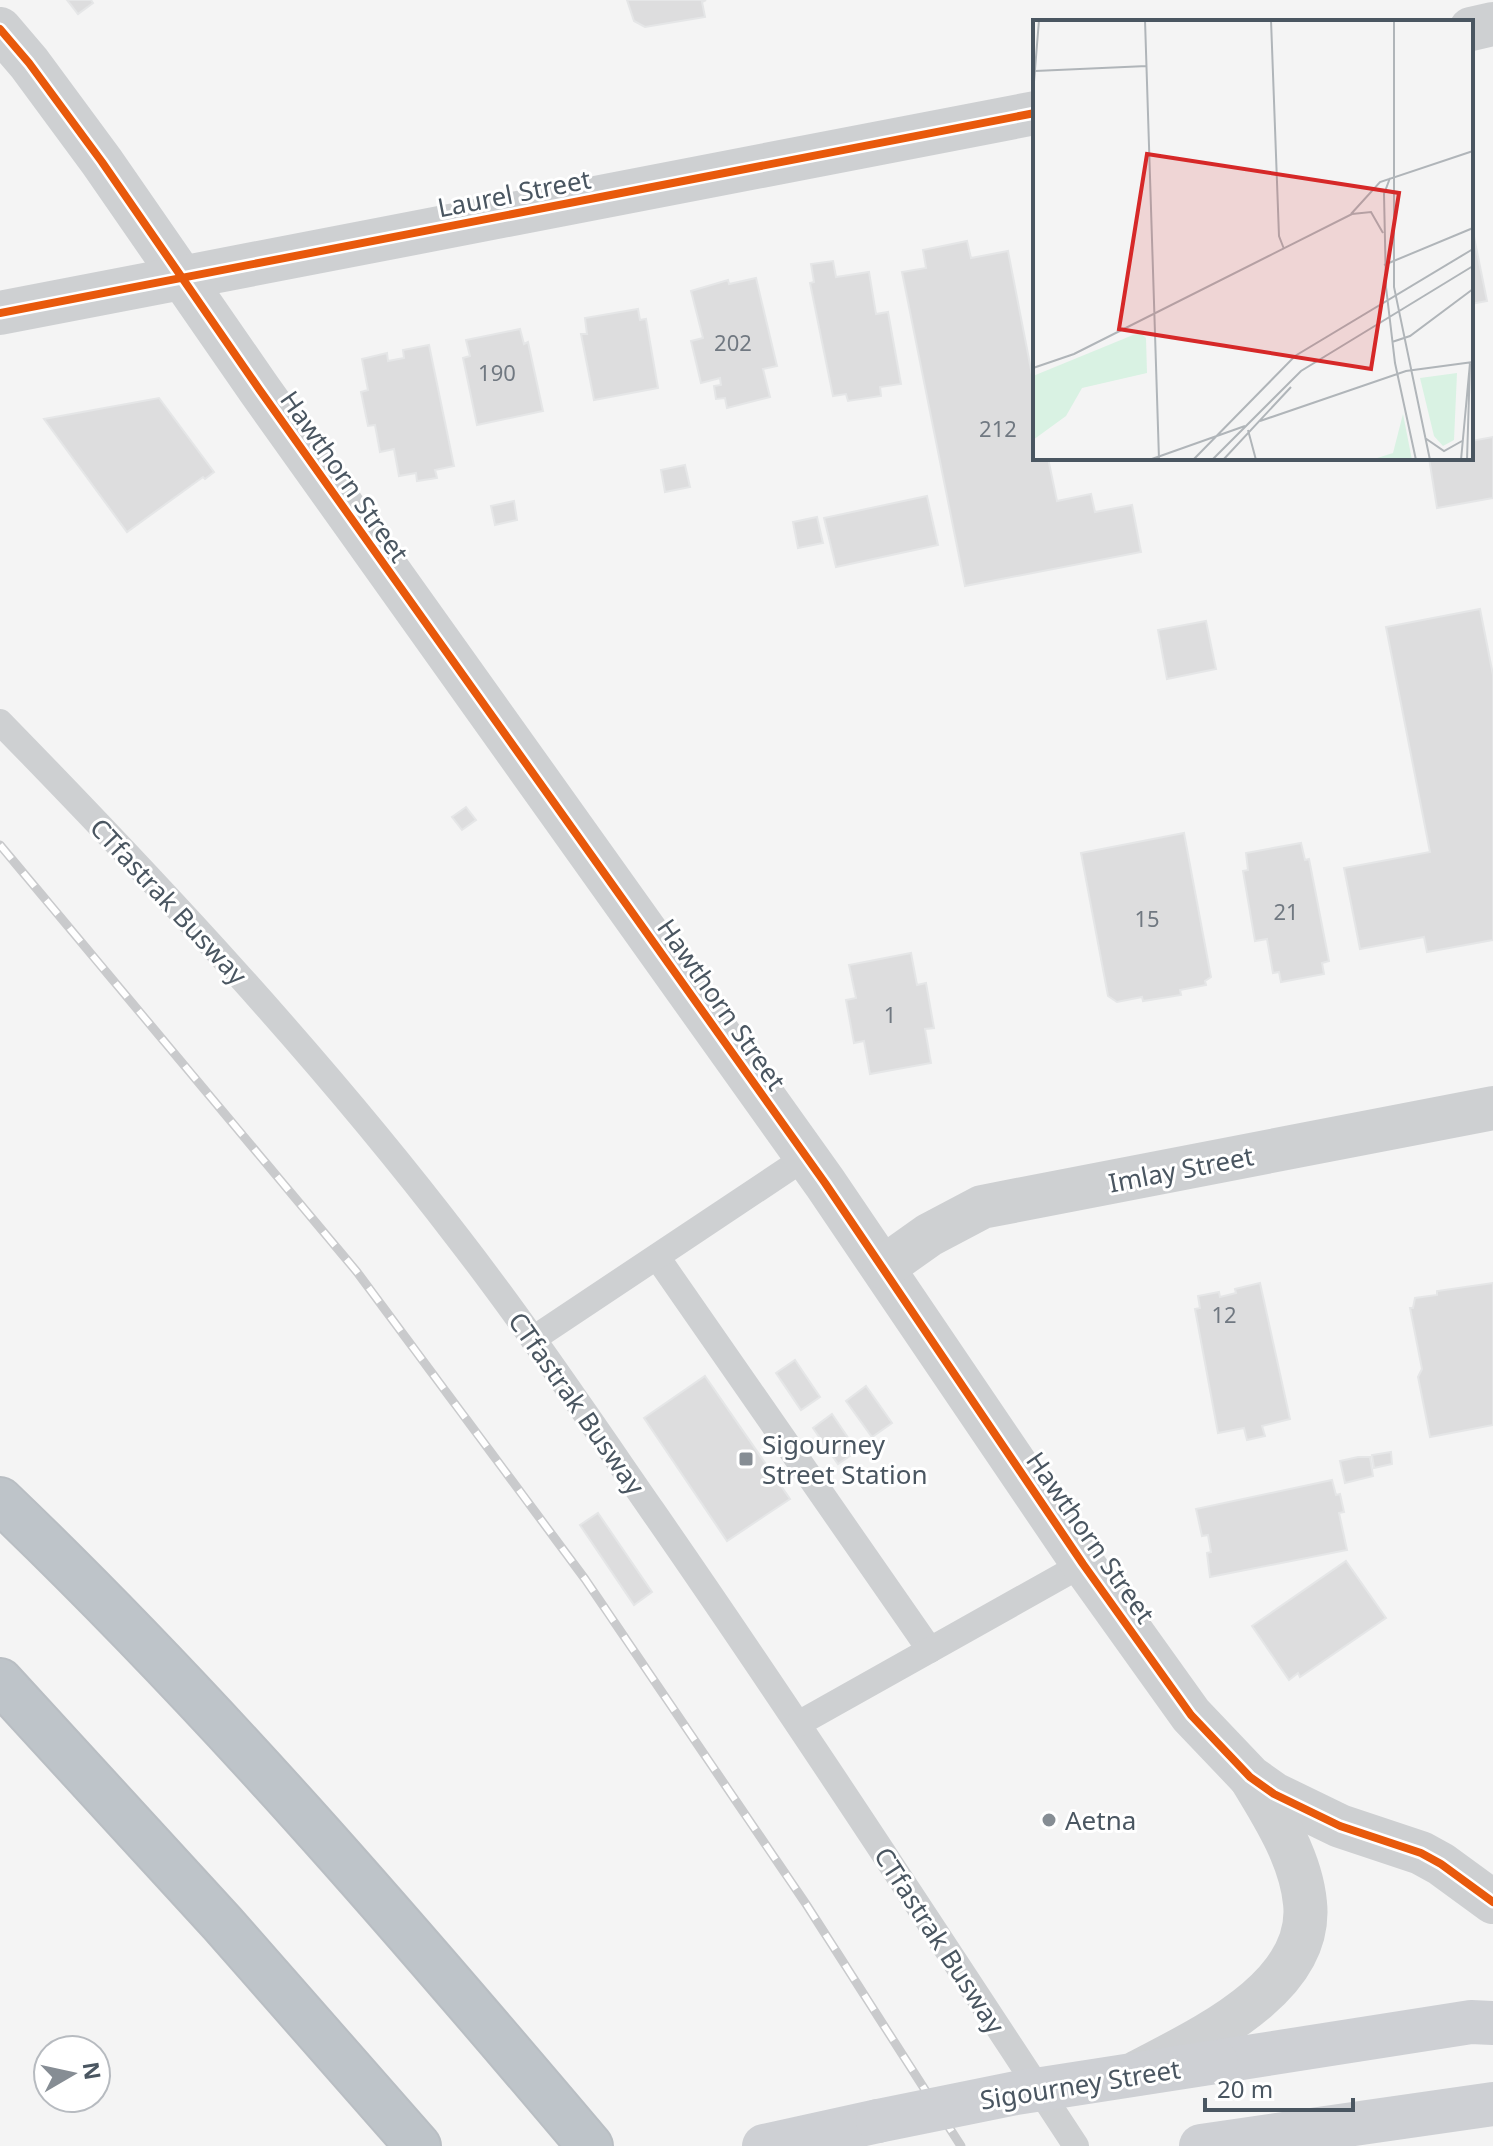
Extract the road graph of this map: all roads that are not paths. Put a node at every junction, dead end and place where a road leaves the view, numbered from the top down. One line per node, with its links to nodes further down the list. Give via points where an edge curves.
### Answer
1 (1493, 24): 3 (street)
2 (0, 29): 5 (street, Hawthorn Street, via 93,149)
3 (1473, 29)
4 (1033, 113): 5 (street, Laurel Street)
5 (181, 278): 6 (street, Laurel Street); 9 (street, Hawthorn Street)
6 (0, 313)
7 (0, 722): 12 (lane, CTfastrak Busway, via 212,946 311,1060 459,1238)
8 (1493, 1108): 11 (street, Imlay Street, via 982,1207)
9 (806, 1157): 10 (lane); 11 (street, Hawthorn Street)
10 (657, 1257): 12 (lane); 15 (lane)
11 (884, 1267): 14 (street, Hawthorn Street)
12 (533, 1339): 17 (lane, CTfastrak Busway)
13 (0, 1500): 25 (highway, via 252,1761)
14 (1083, 1564): 15 (lane); 18 (street, Hawthorn Street, via 1191,1715)
15 (930, 1650): 17 (lane)
16 (0, 1681): 24 (highway)
17 (798, 1724): 27 (lane, CTfastrak Busway)
18 (1250, 1777): 19 (street, Hawthorn Street, via 1307,1812 1421,1853); 21 (street, Hawthorn Street, via 1296,1867 1306,1905 1305,1927 1287,1967)
19 (1493, 1902)
20 (1493, 2023): 21 (main road, Sigourney Street)
21 (1208, 2051): 23 (main road, Sigourney Street, bridge, via 1135,2074 1016,2093)
22 (1493, 2104): 28 (main road)
23 (886, 2133): 26 (main road, Sigourney Street)
24 (418, 2146)
25 (590, 2146)
26 (764, 2146)
27 (1076, 2146)
28 (1201, 2146)

